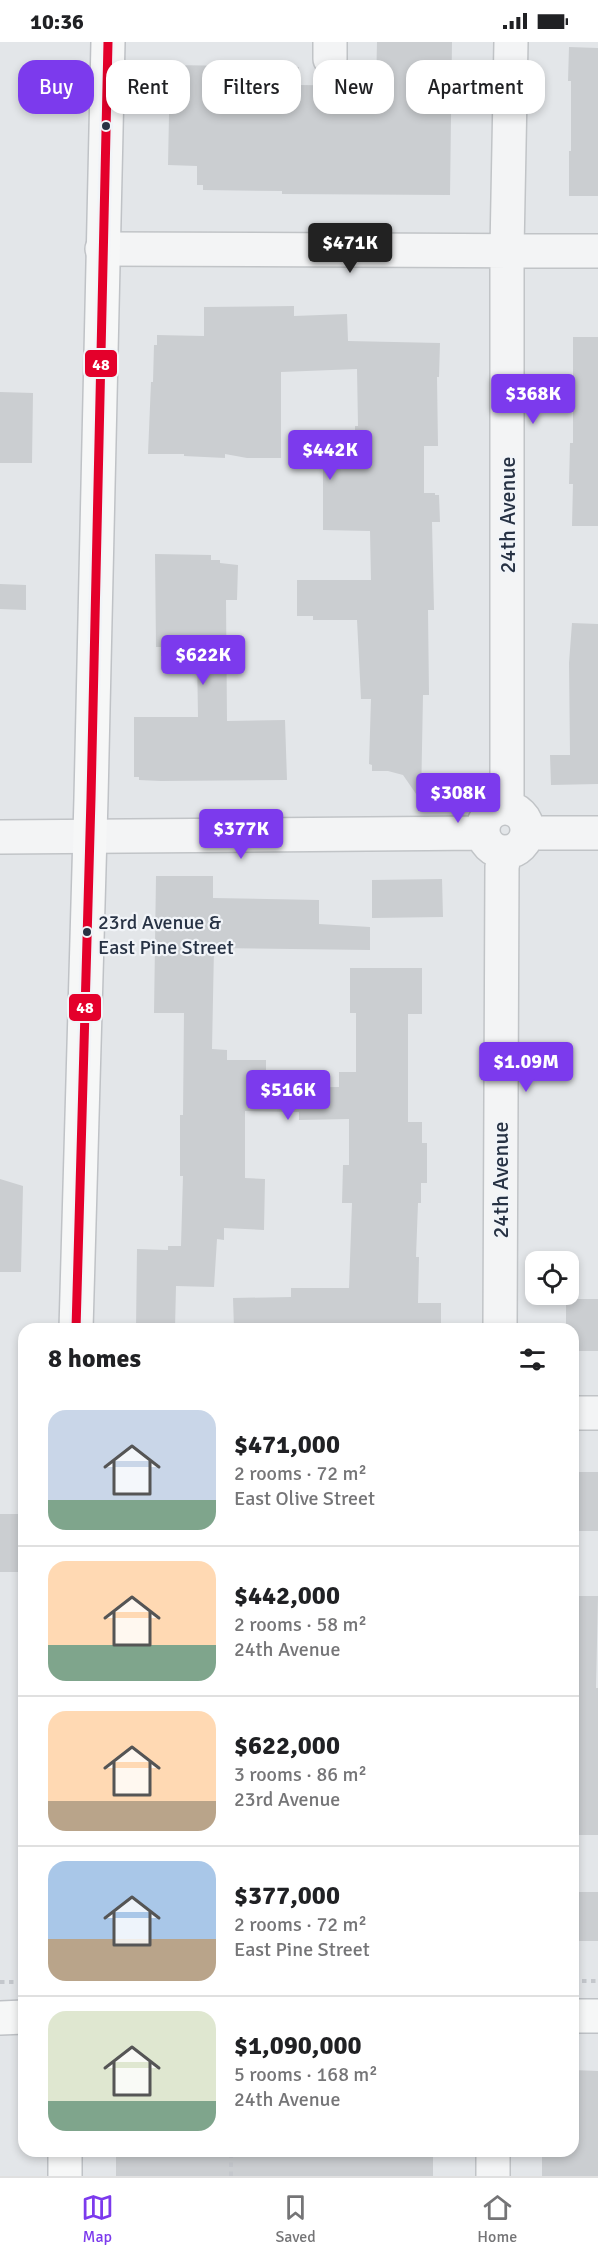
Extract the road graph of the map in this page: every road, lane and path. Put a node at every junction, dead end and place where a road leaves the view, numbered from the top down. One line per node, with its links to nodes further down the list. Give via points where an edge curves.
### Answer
1 (108, 42): 3 (main road)
2 (511, 42): 4 (street, 24th Avenue)
3 (102, 249): 4 (street); 8 (main road)
4 (507, 249): 5 (street); 9 (street, 24th Avenue, via 507,808 497,809 486,819)
5 (598, 251)
6 (598, 833): 9 (street)
7 (0, 837): 8 (street)
8 (90, 837): 9 (street); 10 (main road)
9 (505, 839): 11 (street, 24th Avenue)
10 (76, 1323)
11 (500, 1323)
12 (579, 1413): 13 (street)
13 (598, 1413)
14 (579, 1981): 15 (path)
15 (598, 1981)
16 (0, 1982): 17 (path)
17 (18, 1982)
18 (579, 2016): 19 (main road)
19 (598, 2016)
20 (18, 2017): 21 (main road)
21 (0, 2018)
22 (65, 2157): 25 (main road)
23 (231, 2157): 26 (path)
24 (493, 2157): 27 (street)
25 (65, 2176)
26 (231, 2176)
27 (493, 2176)

